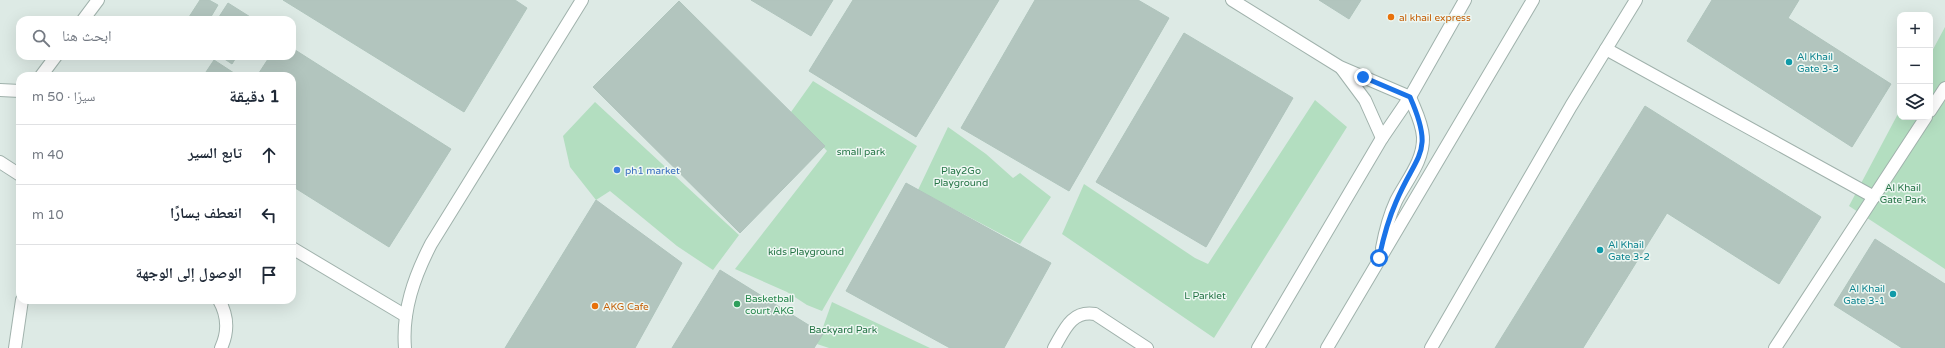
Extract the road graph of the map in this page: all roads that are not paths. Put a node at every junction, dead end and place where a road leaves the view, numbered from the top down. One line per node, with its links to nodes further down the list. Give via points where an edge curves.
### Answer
1 (98, 0): 7 (street)
2 (582, 0): 26 (street, via 431,244 419,267)
3 (1232, 0): 10 (street)
4 (1465, 0): 15 (street)
5 (1533, 0): 23 (street)
6 (1636, 0): 8 (street)
7 (86, 16)
8 (1606, 49): 21 (street); 34 (street)
9 (53, 60): 11 (street)
10 (1340, 67): 15 (street); 18 (street, via 1365,100)
11 (44, 72)
12 (1945, 88): 16 (street)
13 (0, 90): 14 (street)
14 (16, 91)
15 (1410, 97): 18 (street); 23 (street, via 1422,127 1422,149 1396,202)
16 (1933, 106)
17 (1924, 120): 21 (street)
18 (1382, 138): 32 (street)
19 (0, 162): 20 (street)
20 (16, 172)
21 (1874, 197): 35 (street)
22 (296, 250): 26 (street)
23 (1379, 258): 33 (street)
24 (22, 304): 27 (street)
25 (221, 304): 28 (street, via 227,324 226,338)
26 (406, 316): 29 (street)
27 (16, 348)
28 (221, 348)
29 (405, 348)
30 (1054, 348): 31 (street, via 1071,320 1088,313 1095,314)
31 (1147, 348)
32 (1258, 348)
33 (1327, 348)
34 (1431, 348)
35 (1775, 348)

